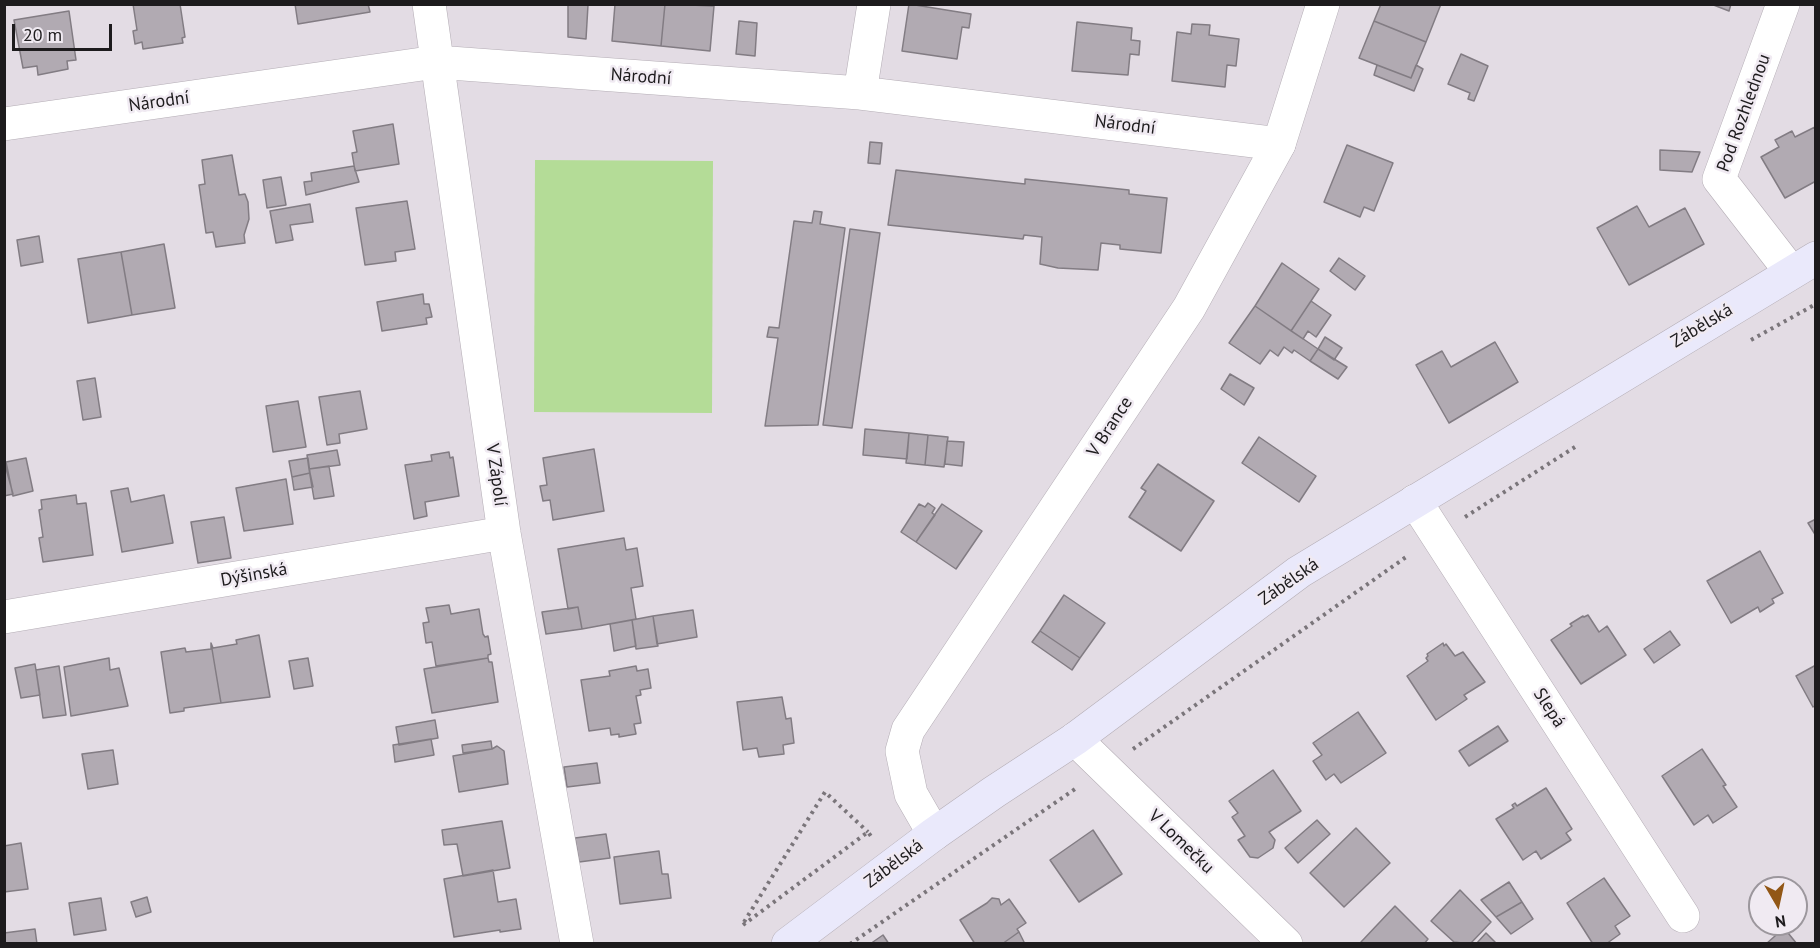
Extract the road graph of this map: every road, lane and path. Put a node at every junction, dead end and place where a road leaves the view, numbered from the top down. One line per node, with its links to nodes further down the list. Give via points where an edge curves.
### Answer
1 (429, 4): 5 (street, V Zápolí)
2 (874, 4): 6 (street)
3 (1323, 4): 8 (street, V Brance)
4 (1783, 4): 9 (street, Pod Rozhlednou, via 1719,179)
5 (436, 62): 6 (street, Národní); 7 (street, Národní); 14 (street, V Zápolí)
6 (860, 93): 8 (street, Národní)
7 (4, 124)
8 (1279, 144): 20 (street, V Brance, via 1189,308 908,730 903,751 912,794)
9 (1803, 265): 13 (main road, Zábělská)
10 (1815, 304): 11 (path)
11 (1748, 342)
12 (1576, 446): 15 (path)
13 (1415, 501): 15 (street, Slepá); 17 (main road, Zábělská, via 1299,572)
14 (504, 533): 16 (street, Dýšinská); 23 (street, V Zápolí)
15 (1438, 535): 18 (path); 21 (street, Slepá)
16 (4, 617)
17 (1076, 739): 18 (street, V Lomečku); 20 (main road, Zábělská)
18 (1105, 768): 25 (path); 26 (street, V Lomečku)
19 (868, 832): 22 (path, via 825,792)
20 (934, 834): 24 (main road, Zábělská)
21 (1683, 916)
22 (742, 925)
23 (577, 944)
24 (788, 944)
25 (850, 944)
26 (1286, 944)

